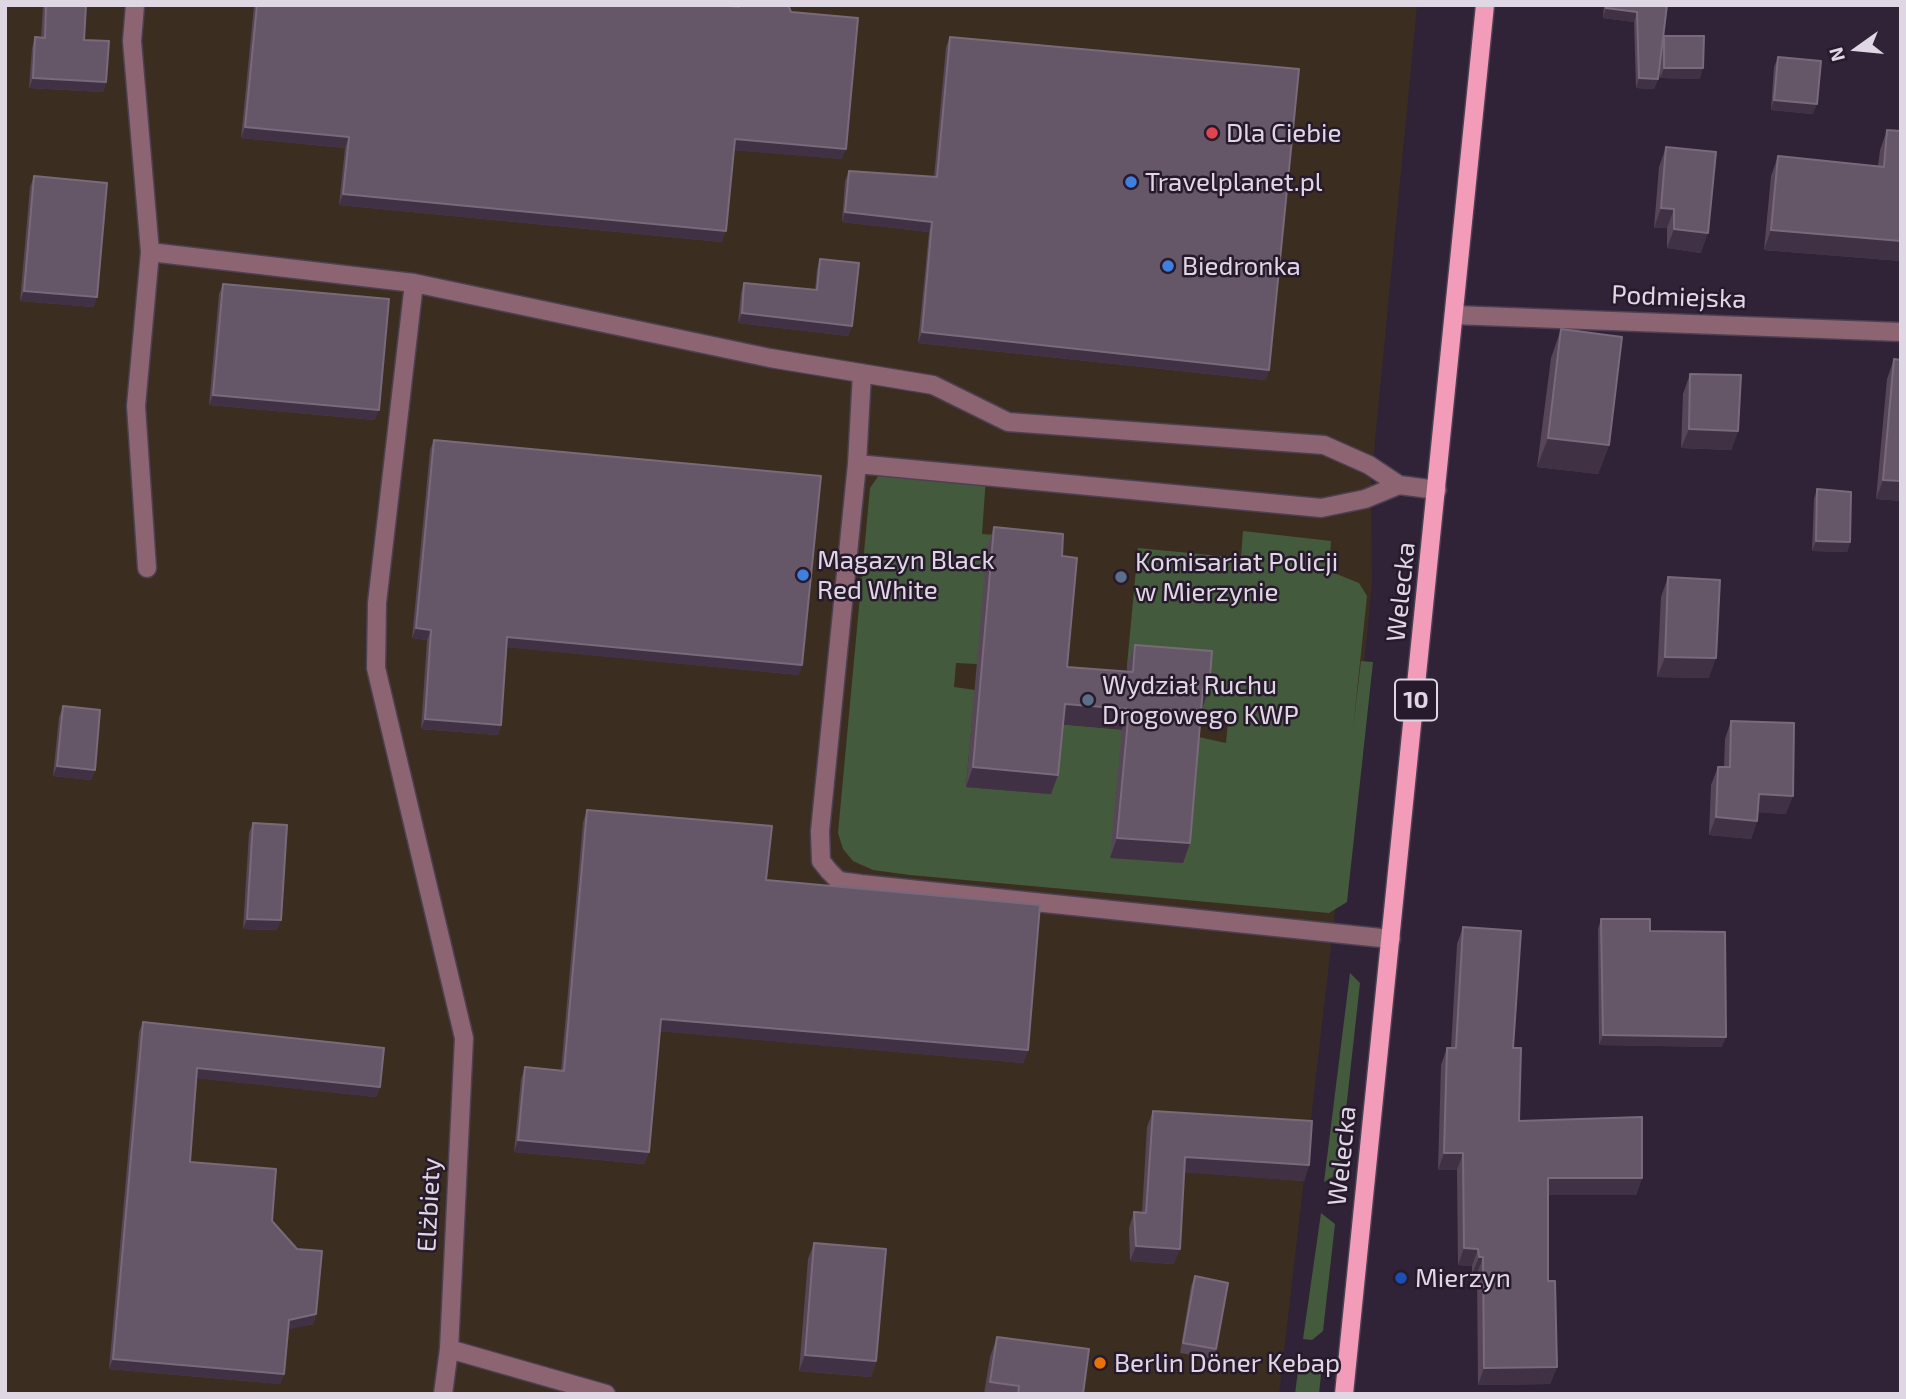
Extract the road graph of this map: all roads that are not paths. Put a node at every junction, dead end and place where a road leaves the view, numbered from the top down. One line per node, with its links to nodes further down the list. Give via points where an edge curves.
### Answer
1 (135, 5): 3 (street, via 133,55)
2 (1485, 5): 5 (main road, Welecka / 10)
3 (150, 252): 4 (street); 11 (street, via 136,406)
4 (414, 282): 7 (street, via 770,358); 13 (street, Elżbiety, via 377,603 376,668 464,1038)
5 (1454, 315): 6 (street, Podmiejska); 10 (main road, Welecka / 10)
6 (1901, 332)
7 (862, 373): 8 (street); 9 (street, via 933,384 1008,422 1324,445 1369,465)
8 (856, 464): 9 (street, via 1321,508 1365,499); 12 (street, via 820,831 821,861 839,881)
9 (1399, 485): 10 (street)
10 (1437, 490): 12 (main road, Welecka / 10)
11 (147, 568)
12 (1391, 939): 16 (main road, Welecka / 10)
13 (449, 1349): 14 (street, Elżbiety); 15 (street)
14 (443, 1394)
15 (606, 1394)
16 (1344, 1394)

